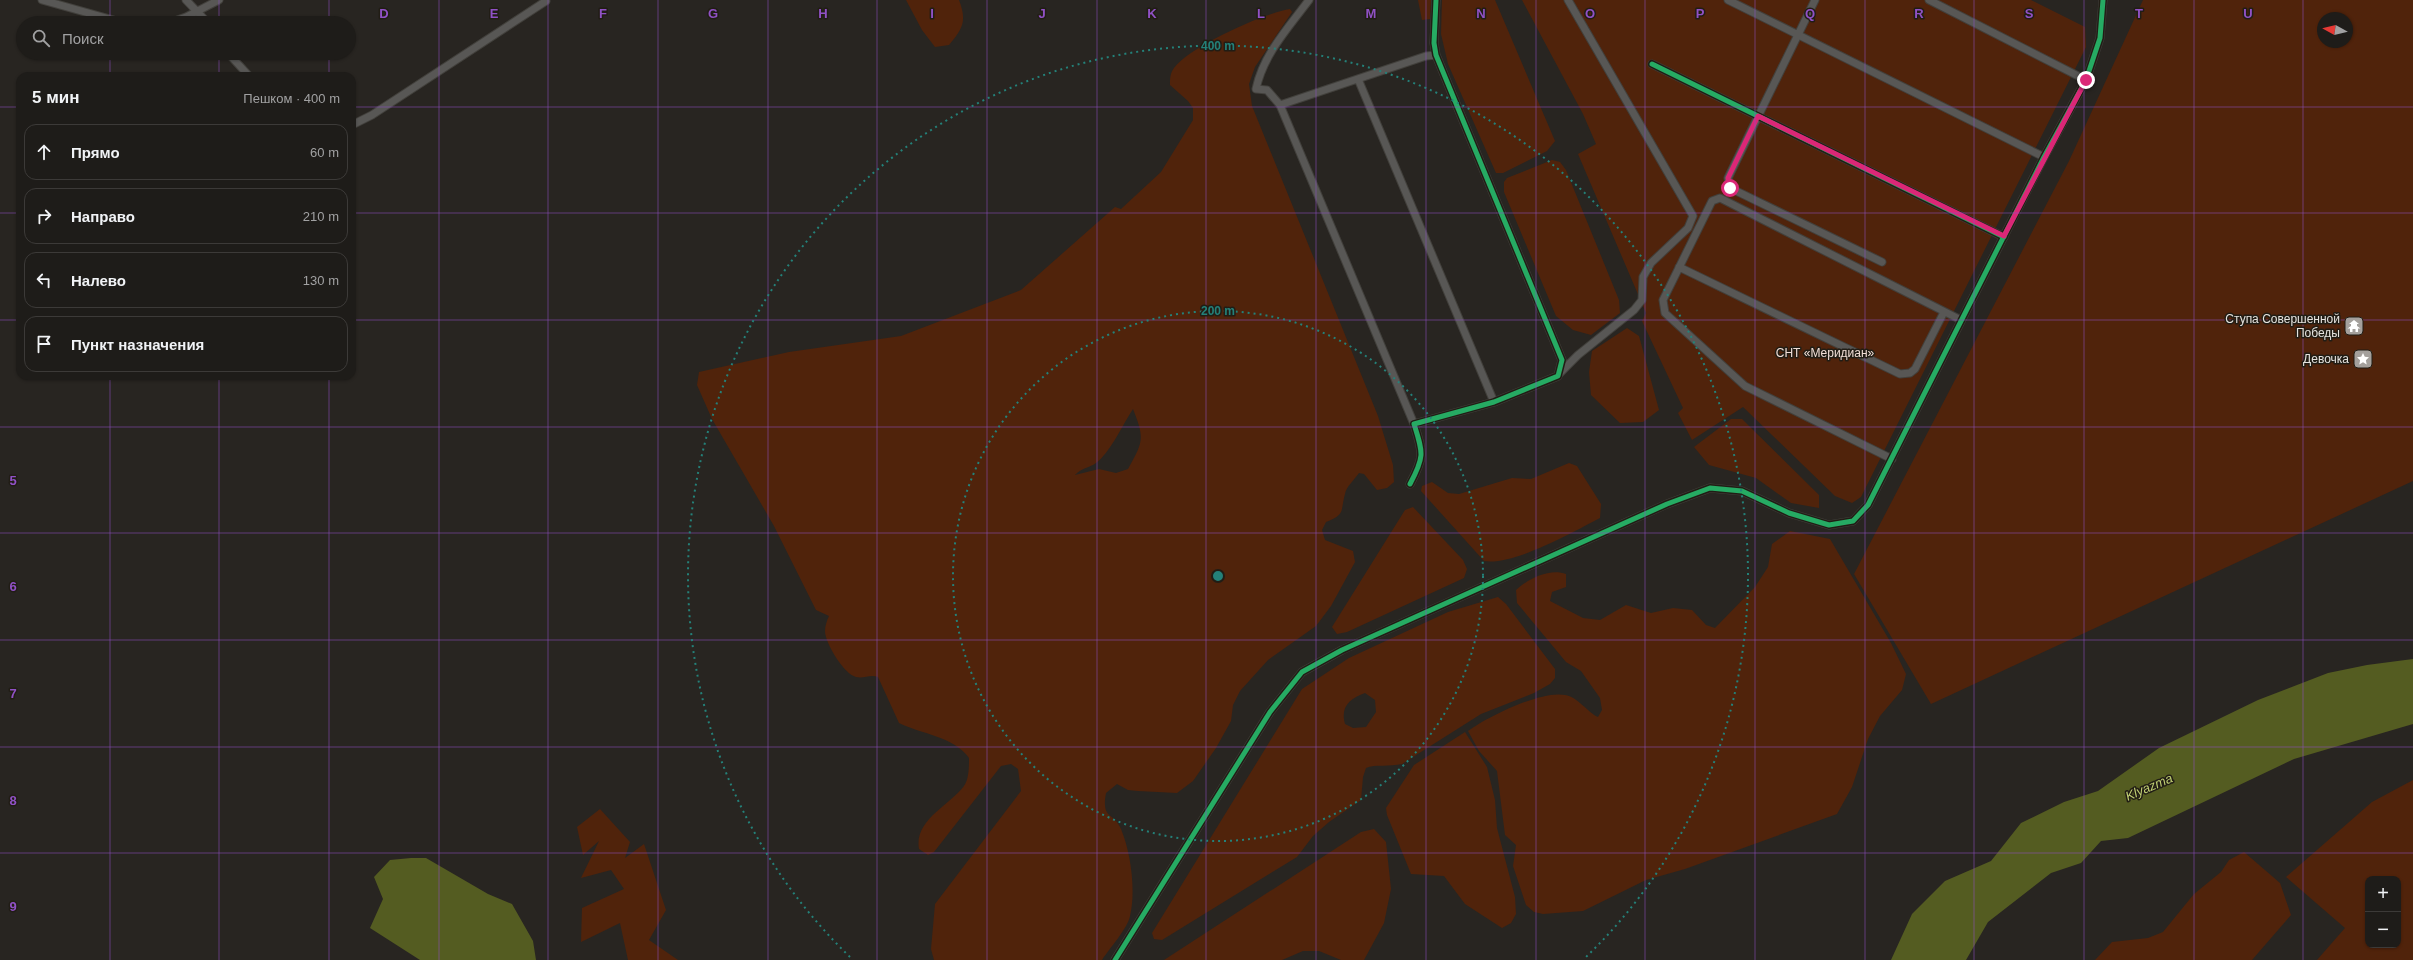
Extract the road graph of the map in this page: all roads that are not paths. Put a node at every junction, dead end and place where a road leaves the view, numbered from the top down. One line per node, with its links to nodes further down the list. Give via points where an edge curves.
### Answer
1 (42, 0): 13 (street)
2 (186, 0): 12 (street)
3 (219, 0): 12 (street)
4 (1309, 0): 23 (street, via 1259,72 1256,89 1267,90)
5 (1436, 0): 17 (street)
6 (1568, 0): 32 (street, via 1693,216 1688,228 1652,263 1643,277 1642,300 1634,310 1578,355)
7 (1728, 0): 16 (street)
8 (1815, 0): 16 (street)
9 (1929, 0): 22 (street)
10 (2103, 0): 22 (street, via 2100,38)
11 (546, 1): 25 (street)
12 (197, 12): 14 (street); 15 (street)
13 (99, 16)
14 (187, 16)
15 (201, 16)
16 (1798, 34): 24 (street); 26 (street)
17 (1436, 55): 21 (street); 32 (street, via 1562,360)
18 (234, 60): 20 (street)
19 (1652, 64): 24 (street)
20 (245, 72)
21 (1358, 79): 23 (street); 33 (street)
22 (2086, 80): 26 (street)
23 (1280, 105): 34 (street)
24 (1758, 116): 27 (street); 28 (street, via 1728,178 1730,188)
25 (356, 124)
26 (2044, 157): 27 (street)
27 (2004, 236): 31 (street)
28 (1882, 262)
29 (1679, 267): 30 (street, via 1900,374 1910,373 1915,369); 30 (street, via 1712,201 1720,198); 35 (street, via 1663,300 1665,314 1735,379 1759,394)
30 (1944, 312): 31 (street)
31 (1962, 320): 35 (street)
32 (1558, 376): 33 (street)
33 (1494, 402): 34 (street)
34 (1414, 424): 36 (street, via 1423,454)
35 (1892, 459): 37 (street, via 1868,505 1853,521 1829,525 1789,513 1742,491 1710,488 1667,504 1342,650 1302,672 1270,712)
36 (1410, 484)
37 (1114, 960)

